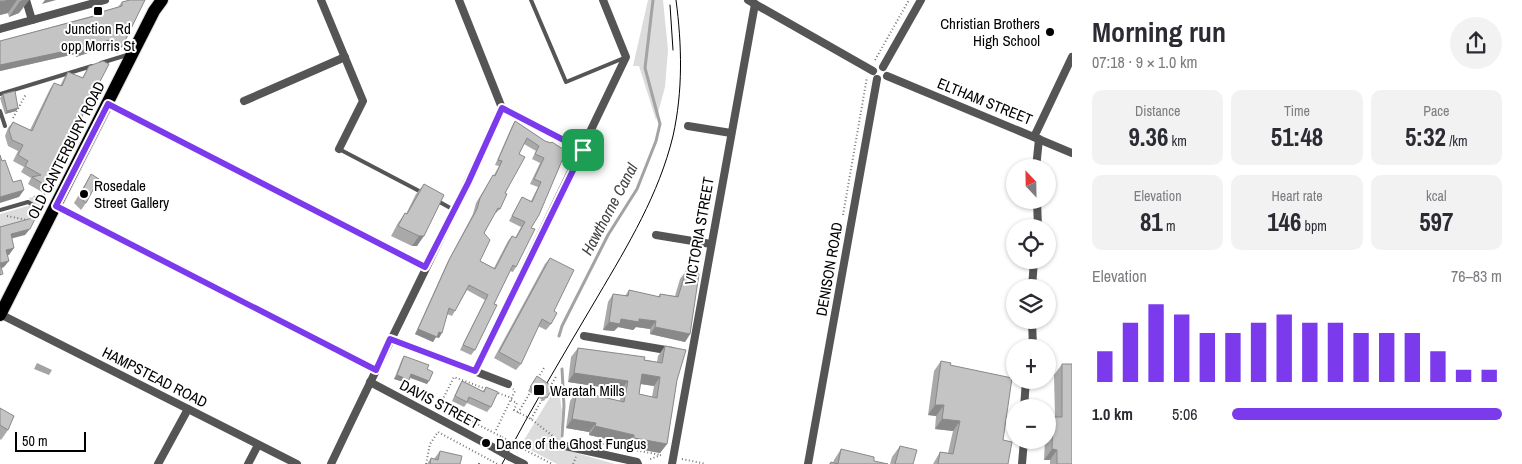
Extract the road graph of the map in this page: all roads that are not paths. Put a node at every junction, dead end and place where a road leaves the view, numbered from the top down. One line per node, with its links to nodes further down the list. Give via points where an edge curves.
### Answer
1 (26, 0): 11 (street)
2 (105, 0): 11 (street)
3 (162, 0): 13 (main road, OLD CANTERBURY ROAD)
4 (321, 0): 14 (street)
5 (459, 0): 24 (street)
6 (531, 0): 15 (lane, via 566,82)
7 (603, 0): 15 (street)
8 (767, 0): 10 (street, VICTORIA STREET)
9 (921, 0): 17 (street)
10 (756, 4): 18 (street); 28 (street, VICTORIA STREET)
11 (32, 20): 12 (street)
12 (0, 29)
13 (132, 54): 21 (lane); 23 (main road, OLD CANTERBURY ROAD)
14 (345, 57): 22 (street); 30 (street, via 363,100)
15 (626, 57): 31 (street)
16 (1072, 57): 29 (street)
17 (883, 67): 18 (street, via 876,67); 19 (street)
18 (874, 71): 20 (street)
19 (887, 76): 20 (street); 29 (street, ELTHAM STREET)
20 (877, 80): 60 (street, DENISON ROAD)
21 (0, 94)
22 (244, 101)
23 (108, 104): 35 (main road, OLD CANTERBURY ROAD); 40 (street)
24 (502, 108): 31 (street); 37 (street)
25 (0, 111): 26 (lane)
26 (5, 126)
27 (688, 126): 28 (street)
28 (731, 134): 39 (street, VICTORIA STREET)
29 (1036, 138): 32 (street, ELTHAM STREET); 33 (street)
30 (339, 149): 37 (lane)
31 (583, 150): 46 (street)
32 (1072, 153)
33 (1036, 159)
34 (33, 205): 36 (lane, via 28,202)
35 (56, 206): 41 (main road, OLD CANTERBURY ROAD); 45 (street)
36 (0, 210)
37 (454, 210): 40 (street)
38 (656, 235): 39 (street)
39 (711, 244): 44 (street, VICTORIA STREET)
40 (425, 267): 43 (street)
41 (0, 314): 49 (street, HAMPSTEAD ROAD)
42 (584, 336): 44 (street)
43 (390, 339): 45 (street); 46 (street)
44 (691, 355): 59 (street, VICTORIA STREET)
45 (376, 370): 47 (street)
46 (475, 371): 48 (street)
47 (370, 382): 56 (street); 57 (street, DAVIS STREET, bridge)
48 (508, 384)
49 (188, 410): 50 (street, HAMPSTEAD ROAD); 53 (street)
50 (258, 444): 54 (street); 55 (street, HAMPSTEAD ROAD)
51 (565, 446): 58 (street)
52 (1023, 449): 61 (street)
53 (158, 464)
54 (248, 464)
55 (297, 464)
56 (331, 464)
57 (524, 464)
58 (638, 464)
59 (672, 464)
60 (808, 464)
61 (1022, 464)

